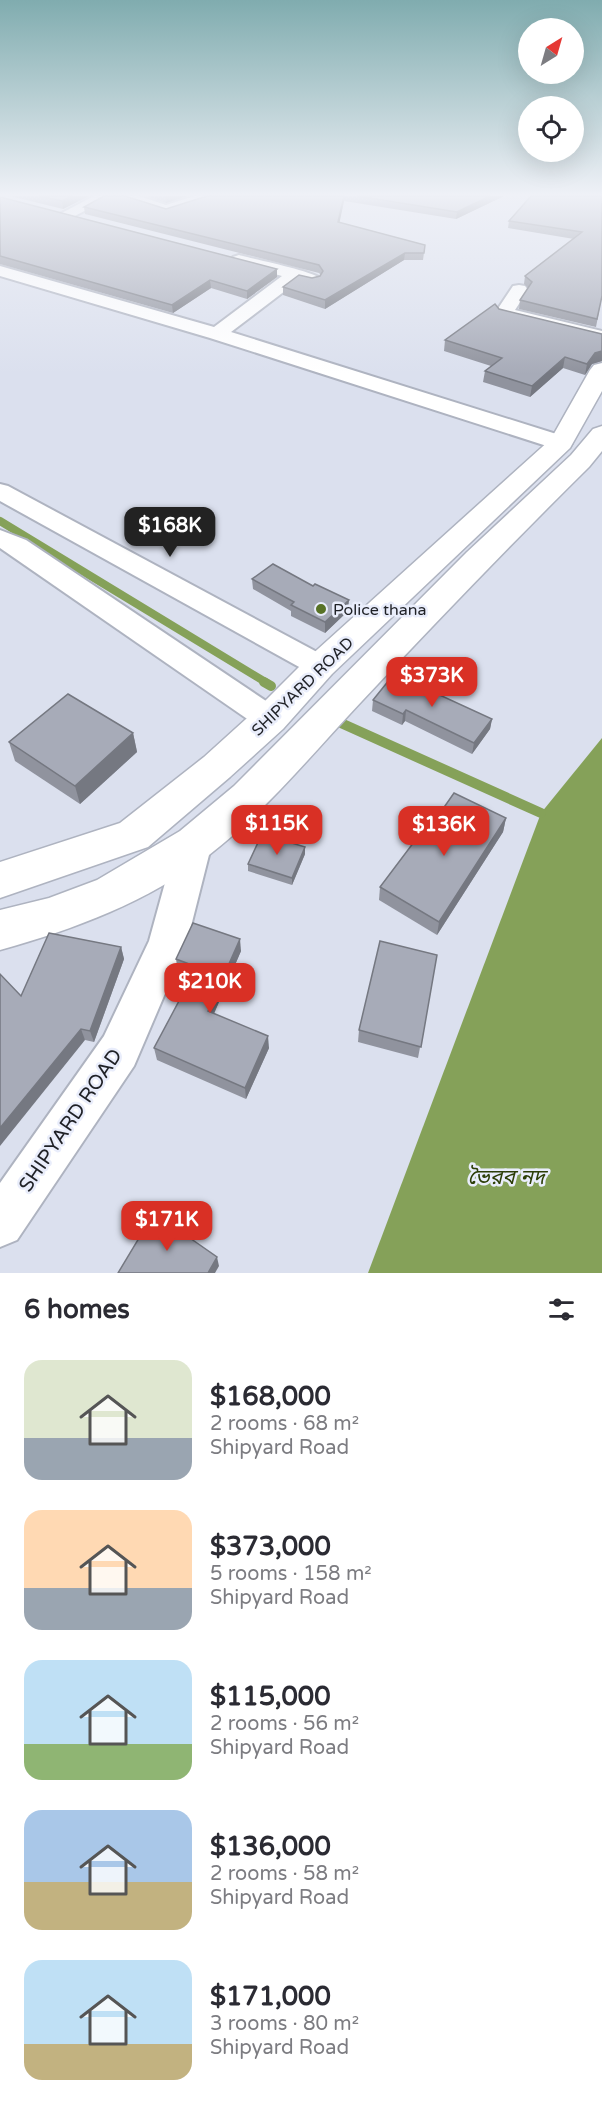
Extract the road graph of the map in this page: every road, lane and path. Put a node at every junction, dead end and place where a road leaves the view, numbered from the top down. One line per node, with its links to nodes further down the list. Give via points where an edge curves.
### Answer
1 (226, 257): 4 (street, via 304,277)
2 (0, 271): 4 (street)
3 (519, 290): 5 (street, via 504,312)
4 (217, 334): 8 (street)
5 (602, 337)
6 (602, 370): 8 (main road, SHIPYARD ROAD)
7 (602, 434): 13 (main road, via 580,461 478,559 248,797)
8 (561, 443): 11 (main road, SHIPYARD ROAD)
9 (0, 491): 11 (street)
10 (0, 538): 12 (street)
11 (321, 666): 12 (main road, SHIPYARD ROAD)
12 (270, 718): 14 (main road, SHIPYARD ROAD, via 134,835)
13 (194, 843): 15 (main road, via 112,893 49,917); 16 (street, SHIPYARD ROAD, via 168,942 119,1051)
14 (0, 880)
15 (0, 930)
16 (0, 1223)

